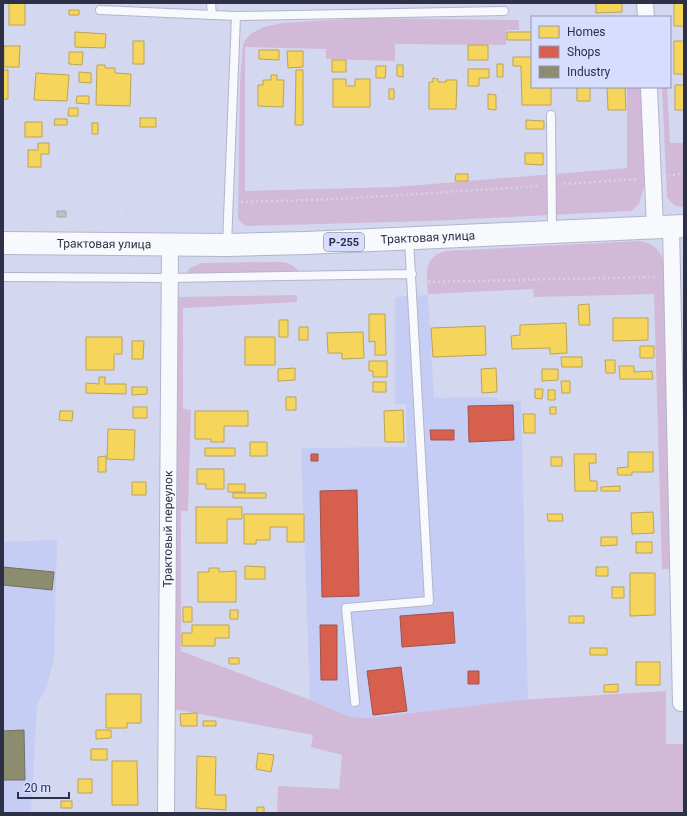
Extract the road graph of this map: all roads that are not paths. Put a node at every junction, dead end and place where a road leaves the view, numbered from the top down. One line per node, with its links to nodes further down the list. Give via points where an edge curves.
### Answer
1 (211, 3): 5 (lane)
2 (645, 3): 7 (street)
3 (100, 10): 5 (lane)
4 (504, 11): 6 (lane)
5 (212, 15): 6 (lane)
6 (236, 16): 15 (lane)
7 (646, 16)
8 (649, 88): 10 (street, via 653,178)
9 (551, 115): 11 (lane)
10 (670, 226): 11 (highway, Трактовая улица / Р-255); 20 (street)
11 (552, 232): 12 (highway, Трактовая улица / Р-255)
12 (409, 239): 15 (highway, Трактовая улица / Р-255); 16 (lane)
13 (3, 243): 14 (highway, Трактовая улица / Р-255)
14 (170, 244): 15 (highway, Трактовая улица / Р-255); 18 (street, Трактовый переулок)
15 (227, 245)
16 (412, 274): 18 (lane); 19 (lane, via 429,601 346,608)
17 (3, 277): 18 (lane)
18 (170, 278): 21 (street, Трактовый переулок)
19 (354, 702)
20 (681, 703)
21 (166, 813)

